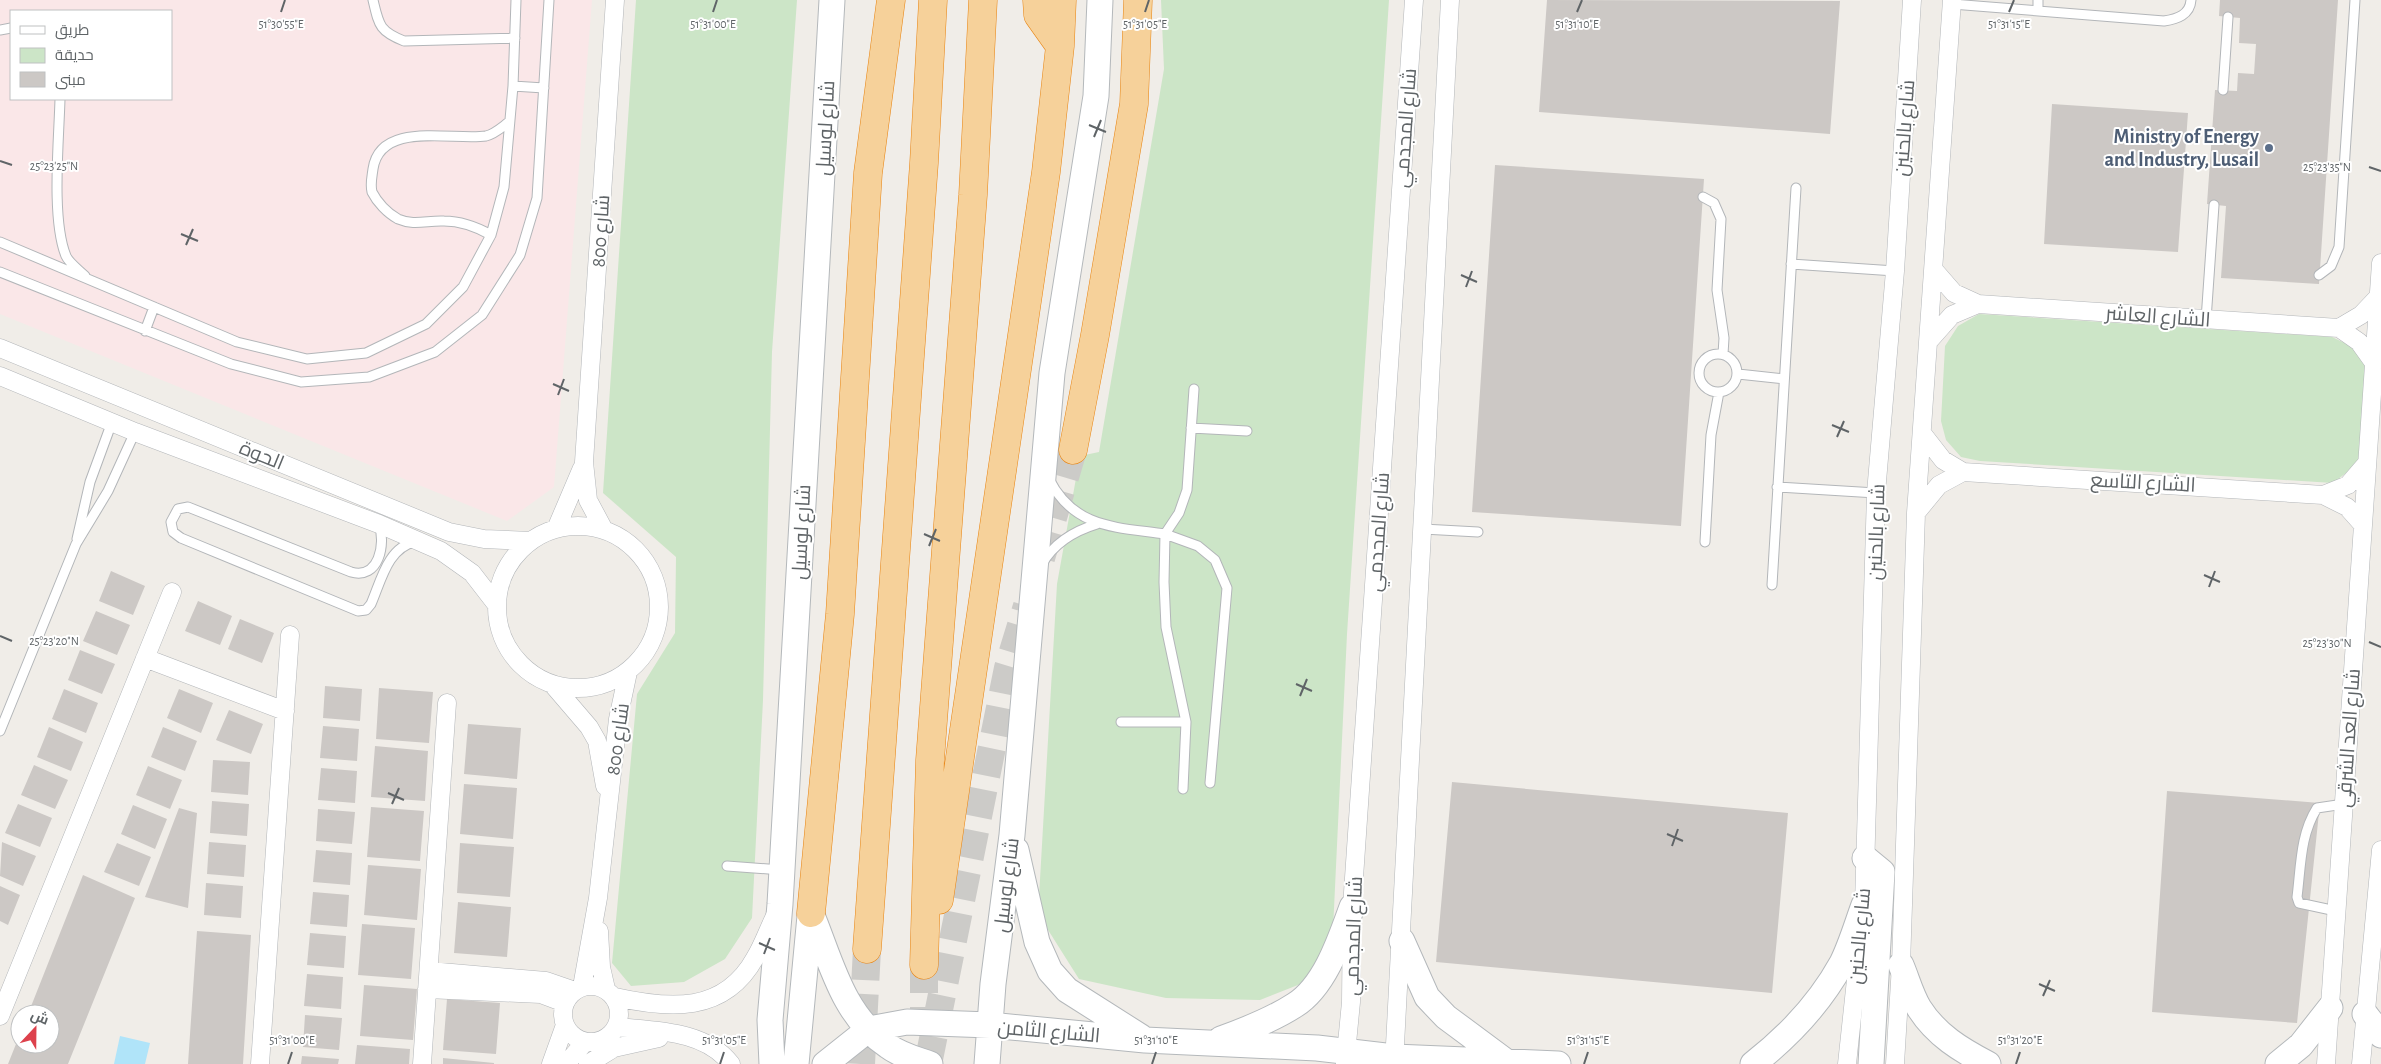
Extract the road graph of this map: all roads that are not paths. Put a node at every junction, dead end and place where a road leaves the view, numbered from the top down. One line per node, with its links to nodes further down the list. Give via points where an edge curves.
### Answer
1 (374, 0): 22 (lane, via 380,26 388,34 404,41)
2 (516, 0): 22 (lane)
3 (549, 0): 25 (lane)
4 (616, 0): 64 (street, شارع 800)
5 (832, 0): 105 (street, شارع لوسيل)
6 (891, 0): 111 (highway, via 868,173 840,614)
7 (933, 0): 113 (highway)
8 (983, 0): 23 (highway, via 972,214 930,760 924,956 944,874 1046,172)
9 (1037, 0): 23 (highway, via 1038,15)
10 (1062, 0): 23 (highway)
11 (1100, 0): 66 (street, شارع لوسيل, via 1096,96 1052,373)
12 (1138, 0): 63 (highway, via 1134,104)
13 (1414, 0): 109 (street, شارع المجدمي)
14 (1450, 0): 76 (street, شارع المجدمي)
15 (1912, 0): 37 (street, شارع بالحنين)
16 (2038, 0): 20 (lane)
17 (2191, 0): 20 (lane, via 2183,15 2164,21)
18 (2355, 0): 39 (lane, via 2339,246 2331,266)
19 (1952, 2): 20 (lane); 36 (street, شارع بالحنين)
20 (2038, 11)
21 (2228, 17): 26 (lane)
22 (515, 38): 24 (lane)
23 (1060, 46)
24 (512, 86): 25 (lane); 28 (lane)
25 (544, 88): 46 (lane, via 537,198 520,255 482,315 435,352 369,377 301,382 231,364)
26 (2223, 90)
27 (60, 100): 40 (lane, via 57,196 61,232 67,258)
28 (509, 122): 32 (lane, via 504,187); 32 (lane, via 488,136 423,136 396,140 381,148 374,162 370,187 376,199 398,218 419,223 461,222)
29 (1796, 188): 35 (lane)
30 (1703, 197): 49 (lane, via 1714,203 1720,213 1717,290)
31 (2214, 205): 44 (lane)
32 (491, 235): 43 (lane, via 463,287 426,324 366,353 307,359 237,342)
33 (0, 242): 40 (lane)
34 (2381, 263): 41 (street, شارع العد الشرقي)
35 (1791, 264): 37 (lane); 53 (lane)
36 (1934, 270): 42 (street, الشارع العاشر, via 1954,293); 47 (street, شارع بالحنين)
37 (1895, 271): 69 (street, شارع بالحنين)
38 (0, 272): 46 (lane)
39 (2319, 275)
40 (89, 279): 43 (lane)
41 (2379, 296): 45 (street, via 2361,315); 50 (street, شارع العد الشرقي)
42 (1978, 304): 44 (street, الشارع العاشر); 47 (street, الشارع العاشر, via 1952,315)
43 (154, 307): 46 (lane)
44 (2206, 320): 45 (street, الشارع العاشر)
45 (2338, 328): 50 (street, via 2359,342)
46 (145, 331)
47 (1928, 342): 62 (street, شارع بالحنين)
48 (0, 348): 56 (street, الحوة)
49 (1723, 354): 51 (lane, via 1734,361); 55 (lane, via 1706,357 1698,373 1707,389)
50 (2374, 363): 65 (street, شارع العد الشرقي)
51 (1738, 374): 53 (lane); 55 (lane, via 1732,387)
52 (0, 376): 58 (street, الحوة)
53 (1784, 379): 68 (lane)
54 (1194, 389): 59 (lane)
55 (1719, 392): 82 (lane, via 1711,435)
56 (122, 398): 57 (street, الحوة); 58 (street)
57 (145, 407): 61 (street); 80 (street, الحوة, via 449,532 484,539)
58 (112, 422): 61 (street, الحوة); 83 (lane, via 90,482)
59 (1192, 428): 60 (lane); 79 (lane, via 1187,490 1179,513)
60 (1247, 431)
61 (135, 432): 72 (street, الحوة); 83 (lane, via 108,491)
62 (1922, 433): 67 (street, الشارع التاسع, via 1943,460); 71 (street, شارع بالحنين)
63 (1073, 450)
64 (584, 462): 75 (street, شارع 800); 77 (street, شارع 800, via 588,500)
65 (2367, 463): 70 (street, الشارع التاسع, via 2348,485); 74 (street, شارع العد الشرقي)
66 (1045, 468): 73 (lane, via 1064,502); 84 (street, شارع لوسيل)
67 (1963, 472): 70 (street, الشارع التاسع); 71 (street, via 1938,485)
68 (1777, 487): 69 (lane); 85 (lane)
69 (1876, 493): 103 (street, شارع بالحنين)
70 (2323, 495): 74 (street, الشارع التاسع, via 2347,507)
71 (1916, 513): 114 (street, شارع بالحنين)
72 (379, 524): 81 (street, الحوة); 81 (lane, via 381,551 372,569 362,574 188,507 178,509 170,522 173,532 181,538 358,611 366,610 371,604 394,553 406,544)
73 (1097, 524): 79 (lane); 84 (lane, via 1073,534 1058,545 1045,560)
74 (2363, 525): 99 (street, شارع العد الشرقي)
75 (556, 529): 77 (street, via 588,526); 80 (street)
76 (1423, 529): 78 (lane); 112 (street, شارع المجدمي)
77 (604, 530): 90 (street, via 624,540 640,554 652,573 659,594 660,616 654,637 644,656)
78 (1478, 532)
79 (1165, 534): 95 (lane, via 1166,627); 97 (lane, via 1198,546 1215,560 1227,588)
80 (530, 541): 87 (street, via 512,558 501,580)
81 (421, 542): 87 (street, الحوة, via 463,565)
82 (1705, 542)
83 (76, 544): 96 (lane)
84 (1034, 582): 101 (street, شارع لوسيل)
85 (1772, 585)
86 (172, 592): 89 (street)
87 (496, 604): 91 (street, via 500,630 511,654 529,673)
88 (290, 635): 93 (street)
89 (145, 658): 93 (street); 121 (street)
90 (628, 672): 91 (street, via 605,684 579,689); 100 (street, شارع 800, via 618,719)
91 (553, 685): 100 (street, شارع 800, via 589,727 596,741)
92 (447, 703): 115 (street)
93 (285, 711): 134 (street)
94 (1121, 722): 95 (lane)
95 (1186, 722): 98 (lane)
96 (0, 731)
97 (1210, 783)
98 (1183, 789)
99 (2344, 804): 110 (street, شارع العد الشرقي); 110 (lane, via 2316,808 2307,823 2301,855 2299,903)
100 (608, 806): 106 (street, شارع 800)
101 (1012, 835): 123 (street, شارع لوسيل); 128 (street, via 1037,942 1050,971 1067,990)
102 (2381, 850): 120 (street)
103 (1865, 858): 108 (street, شارع بالحنين); 148 (street, via 1882,872)
104 (728, 866): 105 (lane)
105 (781, 870): 107 (street, شارع لوسيل)
106 (598, 898): 117 (street, شارع 800, via 601,967); 118 (street, شارع 800)
107 (780, 904): 117 (street, via 755,959 735,984 718,996 684,1006 649,1005); 140 (street, شارع لوسيل, via 770,1020)
108 (1864, 905): 146 (street, via 1842,962 1818,999 1787,1035); 147 (street, شارع بالحنين)
109 (1352, 907): 130 (street, via 1327,969 1304,998 1260,1024); 131 (street, شارع المجدمي, via 1351,1002)
110 (2336, 911): 119 (street, شارع العد الشرقي)
111 (810, 913): 125 (street, via 843,995); 141 (street)
112 (1402, 941): 132 (street, via 1427,997 1467,1034); 133 (street, شارع المجدمي)
113 (867, 949)
114 (1901, 965): 149 (street, شارع بالحنين); 150 (street, via 1918,1007 1937,1031 1960,1050)
115 (429, 971): 116 (street); 118 (street, via 546,981)
116 (427, 989): 118 (street); 135 (street)
117 (610, 993): 118 (street, via 590,985); 124 (street, via 620,1012)
118 (574, 994): 122 (street, via 563,1018)
119 (2330, 1008): 151 (street, via 2301,1045); 152 (street, شارع العد الشرقي)
120 (2365, 1014): 127 (street); 153 (street)
121 (0, 1016)
122 (565, 1025): 129 (street, via 573,1036); 136 (street)
123 (990, 1025): 125 (street, الشارع الثامن, via 906,1022); 128 (street, الشارع الثامن); 144 (street)
124 (617, 1027): 126 (street); 129 (street, via 606,1038)
125 (869, 1029): 142 (street, الشارع الثامن); 143 (street, via 888,1046)
126 (679, 1034): 138 (street, via 628,1043); 139 (street, via 711,1045)
127 (2381, 1035)
128 (1145, 1040): 130 (street, الشارع الثامن)
129 (585, 1042): 137 (street)
130 (1212, 1043): 131 (street, الشارع الثامن)
131 (1346, 1057): 133 (street, الشارع الثامن)
132 (1504, 1060): 133 (street, الشارع الثامن); 145 (street, الشارع الثامن)
133 (1394, 1061)
134 (260, 1064)
135 (422, 1064)
136 (551, 1064)
137 (566, 1064)
138 (588, 1064)
139 (731, 1064)
140 (772, 1064)
141 (796, 1064)
142 (825, 1064)
143 (930, 1064)
144 (987, 1064)
145 (1558, 1064)
146 (1753, 1064)
147 (1847, 1064)
148 (1871, 1064)
149 (1895, 1064)
150 (1988, 1064)
151 (2278, 1064)
152 (2326, 1064)
153 (2361, 1064)

